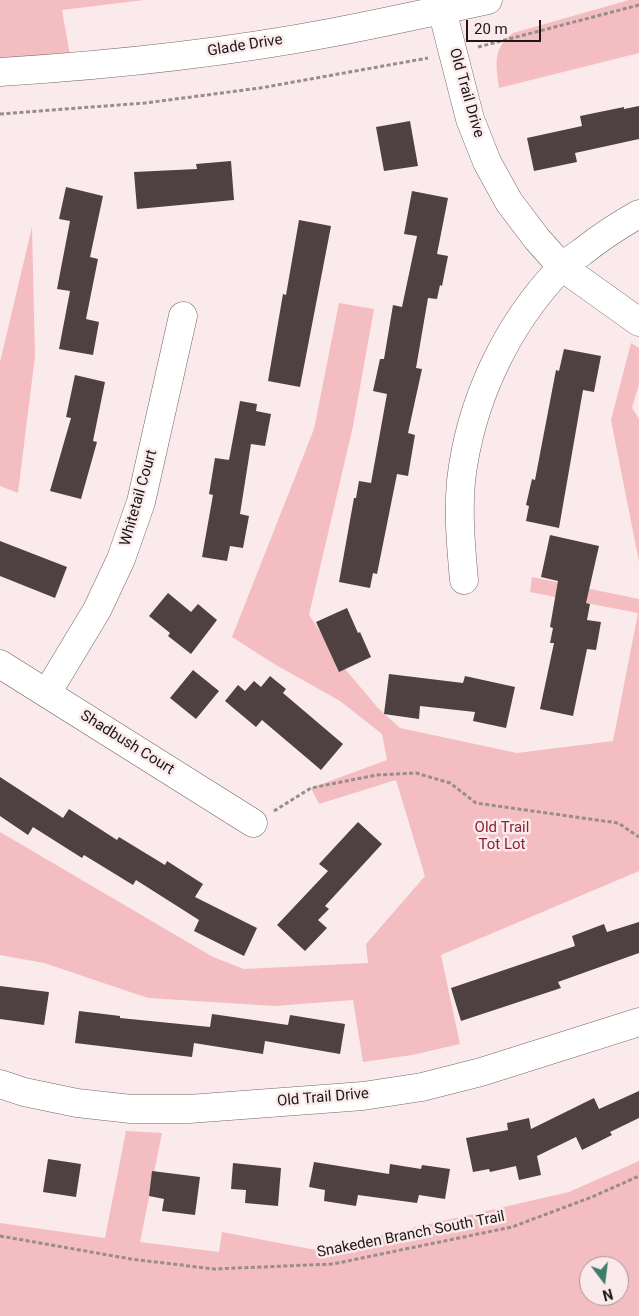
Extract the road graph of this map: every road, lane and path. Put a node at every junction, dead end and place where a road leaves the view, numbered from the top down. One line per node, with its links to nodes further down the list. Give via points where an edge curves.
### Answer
1 (488, 0): 3 (street, Glade Drive)
2 (639, 4): 4 (path)
3 (442, 10): 4 (street, Old Trail Drive); 5 (street, Glade Drive, via 334,32 203,53)
4 (454, 54): 6 (path, via 260,88 145,104); 8 (street, Old Trail Drive, via 470,119 487,162 509,202)
5 (0, 72)
6 (0, 114)
7 (639, 214): 8 (street, via 611,230)
8 (562, 267): 10 (street, Old Trail Drive); 11 (street, via 532,302 504,345 484,388 470,431 461,490 459,533)
9 (183, 316): 13 (street, Whitetail Court, via 141,502 121,559 97,610)
10 (639, 322)
11 (464, 580)
12 (0, 664): 13 (street, Shadbush Court)
13 (47, 693): 14 (street, Shadbush Court)
14 (253, 823): 15 (path, via 312,788 376,775 416,773 450,783 476,803 618,824)
15 (639, 837)
16 (639, 1022): 17 (street, Old Trail Drive, via 481,1072 422,1087 363,1096 131,1109 77,1103)
17 (0, 1084)
18 (639, 1176): 19 (path, Snakeden Branch South Trail, via 512,1227 333,1264 214,1269 130,1259)
19 (0, 1236)

